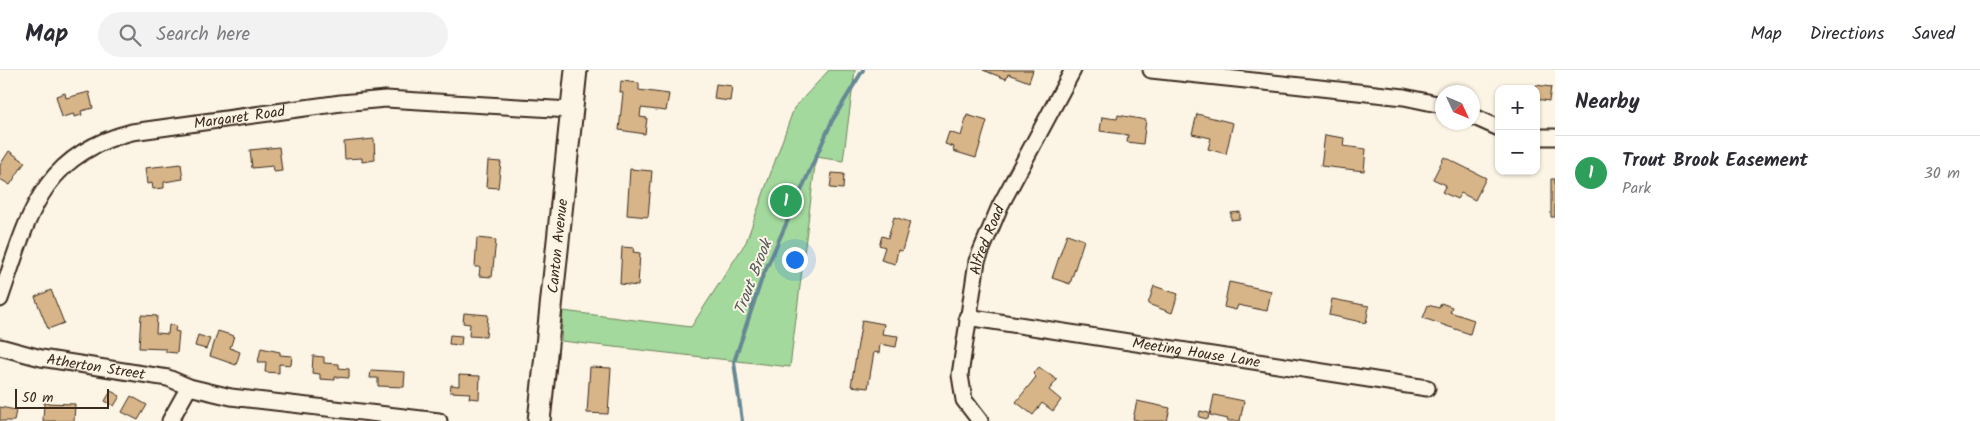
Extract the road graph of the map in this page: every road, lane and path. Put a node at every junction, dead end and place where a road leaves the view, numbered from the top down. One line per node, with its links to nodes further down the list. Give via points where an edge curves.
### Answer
1 (576, 70): 5 (main road, Canton Avenue)
2 (1073, 70): 11 (street, Alfred Road, via 986,236 974,272)
3 (1151, 70): 4 (street, via 1404,97)
4 (1435, 104)
5 (571, 110): 10 (street, Margaret Road, via 372,99 132,132 109,139 88,148 69,162 44,188 30,216); 17 (main road, Canton Avenue)
6 (1480, 120): 7 (street)
7 (1495, 126)
8 (1540, 137): 9 (street)
9 (1555, 137)
10 (0, 299)
11 (967, 317): 14 (street, Meeting House Lane); 18 (street, Alfred Road, via 960,386 967,406)
12 (0, 347): 13 (street, Atherton Street, via 41,358 168,378)
13 (189, 387): 15 (street); 16 (street, Atherton Street, via 239,398)
14 (1427, 388)
15 (170, 421)
16 (439, 421)
17 (539, 421)
18 (980, 421)

